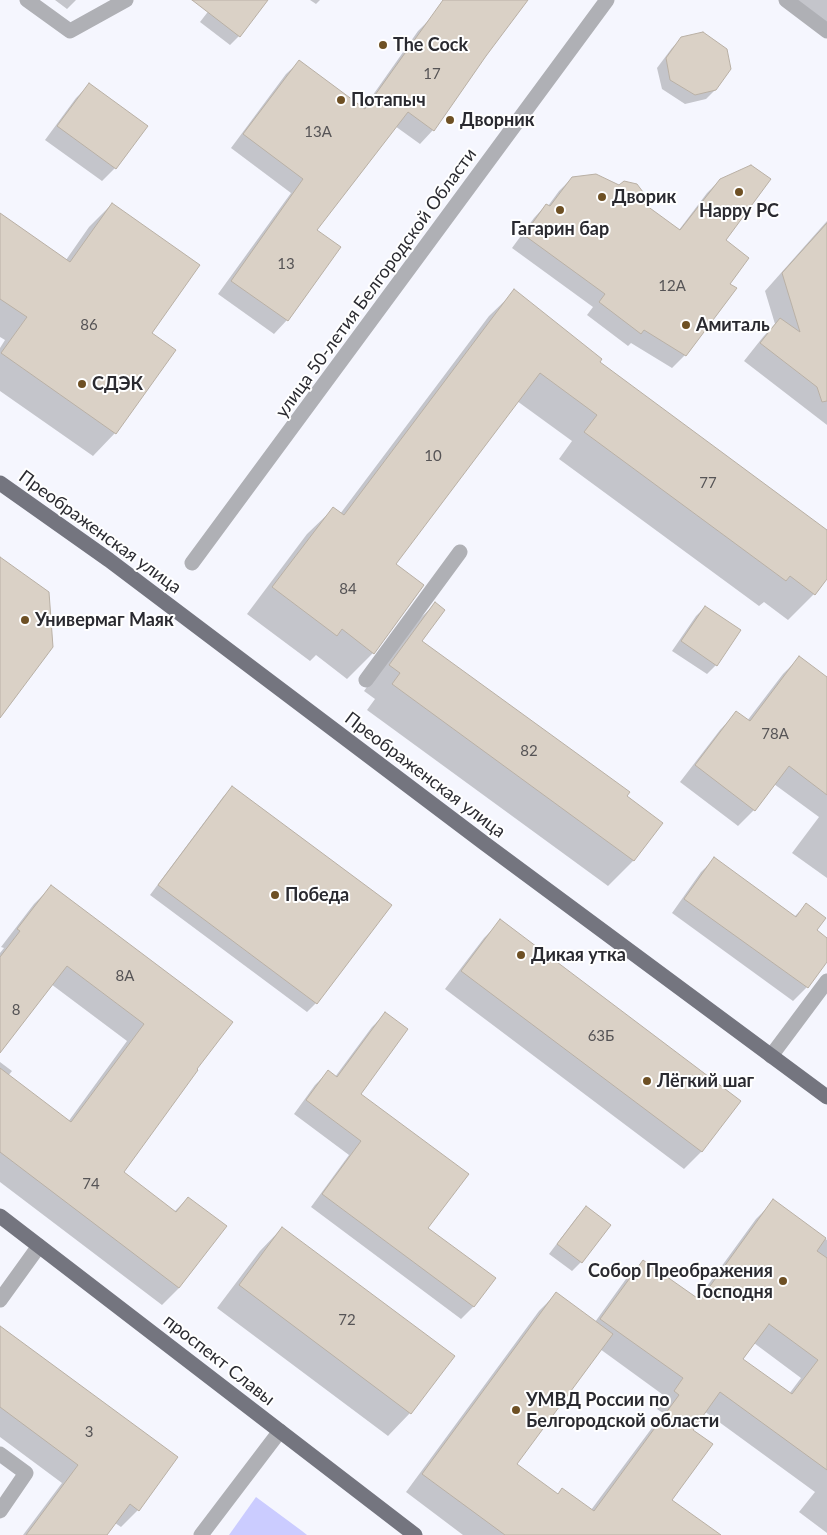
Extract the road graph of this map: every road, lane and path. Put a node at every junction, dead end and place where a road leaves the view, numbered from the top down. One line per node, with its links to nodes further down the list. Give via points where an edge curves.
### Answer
1 (27, 0): 2 (street, via 70,31)
2 (126, 0)
3 (607, 0): 8 (street, улица 50-летия Белгородской Области)
4 (786, 0): 5 (street)
5 (827, 31)
6 (0, 483): 11 (main road, Преображенская улица, via 109,560)
7 (460, 552): 9 (street)
8 (192, 563)
9 (366, 680)
10 (827, 980): 11 (street)
11 (772, 1056): 12 (main road, Преображенская улица)
12 (827, 1097)
13 (0, 1216): 14 (main road, проспект Славы)
14 (39, 1246): 15 (street); 16 (main road, проспект Славы)
15 (0, 1300)
16 (280, 1432): 19 (street); 20 (main road, проспект Славы)
17 (0, 1454): 18 (street, via 26,1474)
18 (0, 1511)
19 (201, 1535)
20 (414, 1535)

